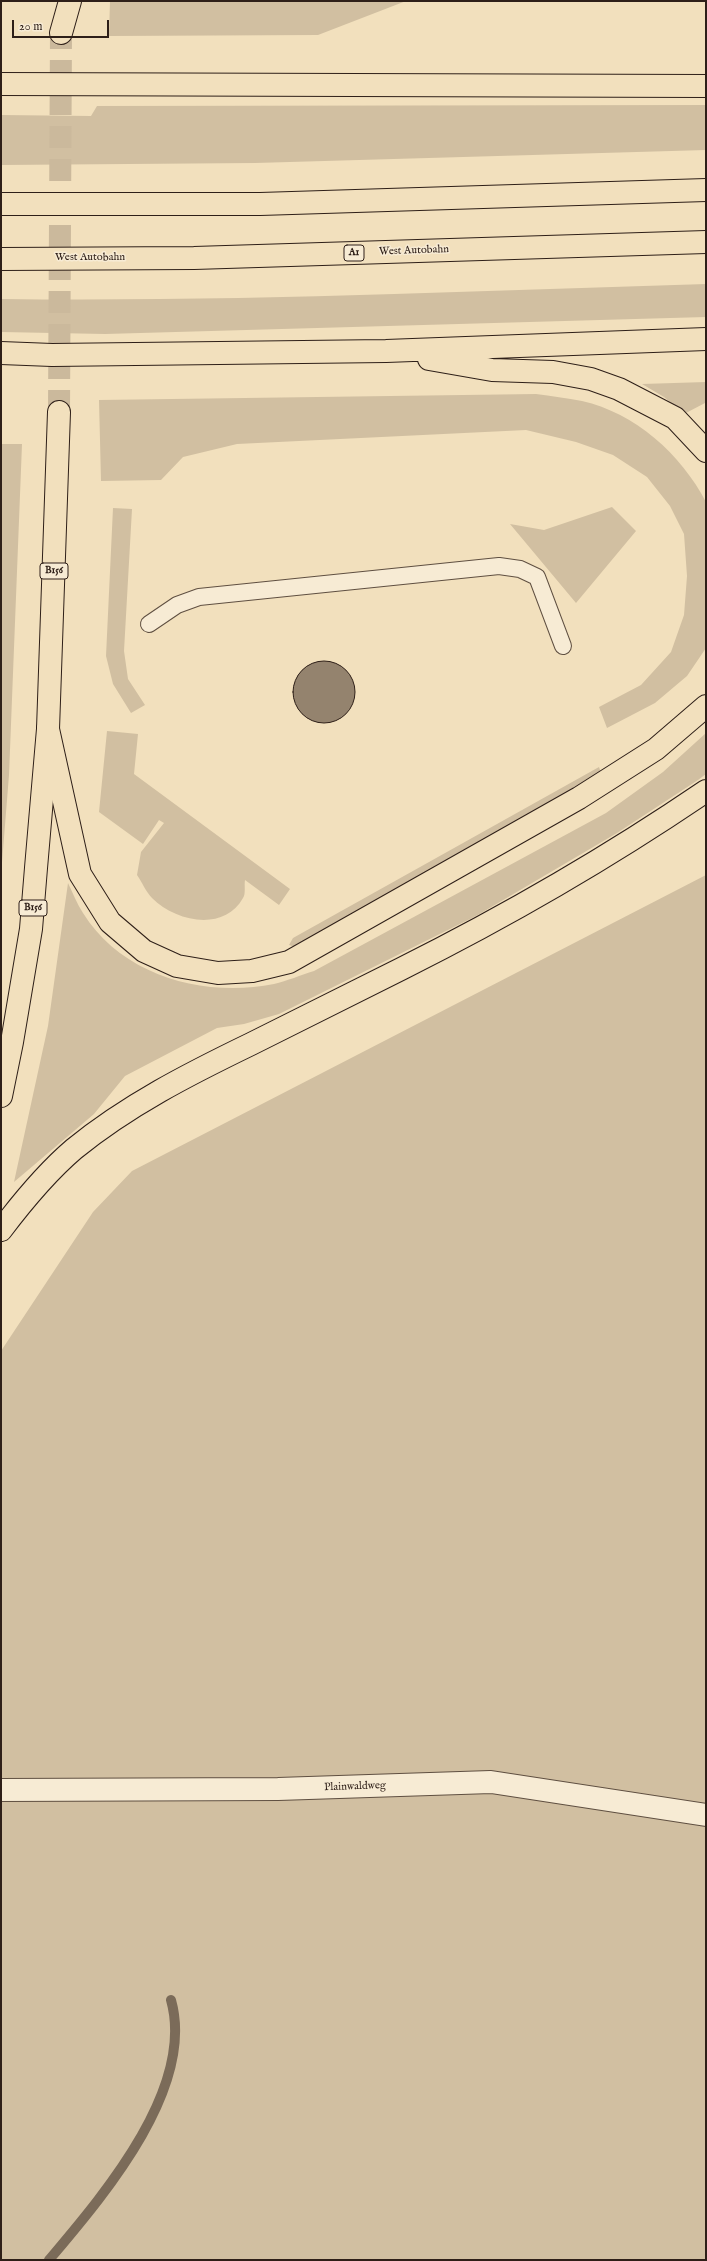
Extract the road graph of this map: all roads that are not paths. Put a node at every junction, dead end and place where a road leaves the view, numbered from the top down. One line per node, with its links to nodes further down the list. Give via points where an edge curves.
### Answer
1 (62, 1): 2 (main road, via 61,33)
2 (70, 1)
3 (706, 76): 5 (main road)
4 (1, 84): 5 (main road)
5 (679, 86): 6 (main road)
6 (706, 86)
7 (706, 190): 8 (main road, via 260,204)
8 (1, 204)
9 (706, 242): 10 (main road, West Autobahn / A1, via 194,258)
10 (1, 259)
11 (706, 339): 12 (main road)
12 (386, 351): 13 (main road); 15 (main road, via 492,370 553,372 591,380 626,392 675,418)
13 (1, 353)
14 (59, 412): 19 (main road, B156)
15 (706, 452)
16 (149, 624): 17 (lane, via 177,605 200,597 499,566 520,568 537,577)
17 (563, 646)
18 (706, 706): 19 (main road, via 656,750 579,798 289,962 252,970 218,972 177,966 144,951 110,922 80,874)
19 (48, 730): 21 (main road, B156, via 31,929)
20 (706, 791): 22 (main road, via 640,835 498,919 207,1065 135,1105 73,1150 26,1198)
21 (1, 1096)
22 (1, 1230)
23 (1, 1790): 24 (street, Plainwaldweg, via 278,1789 491,1782)
24 (706, 1815)

